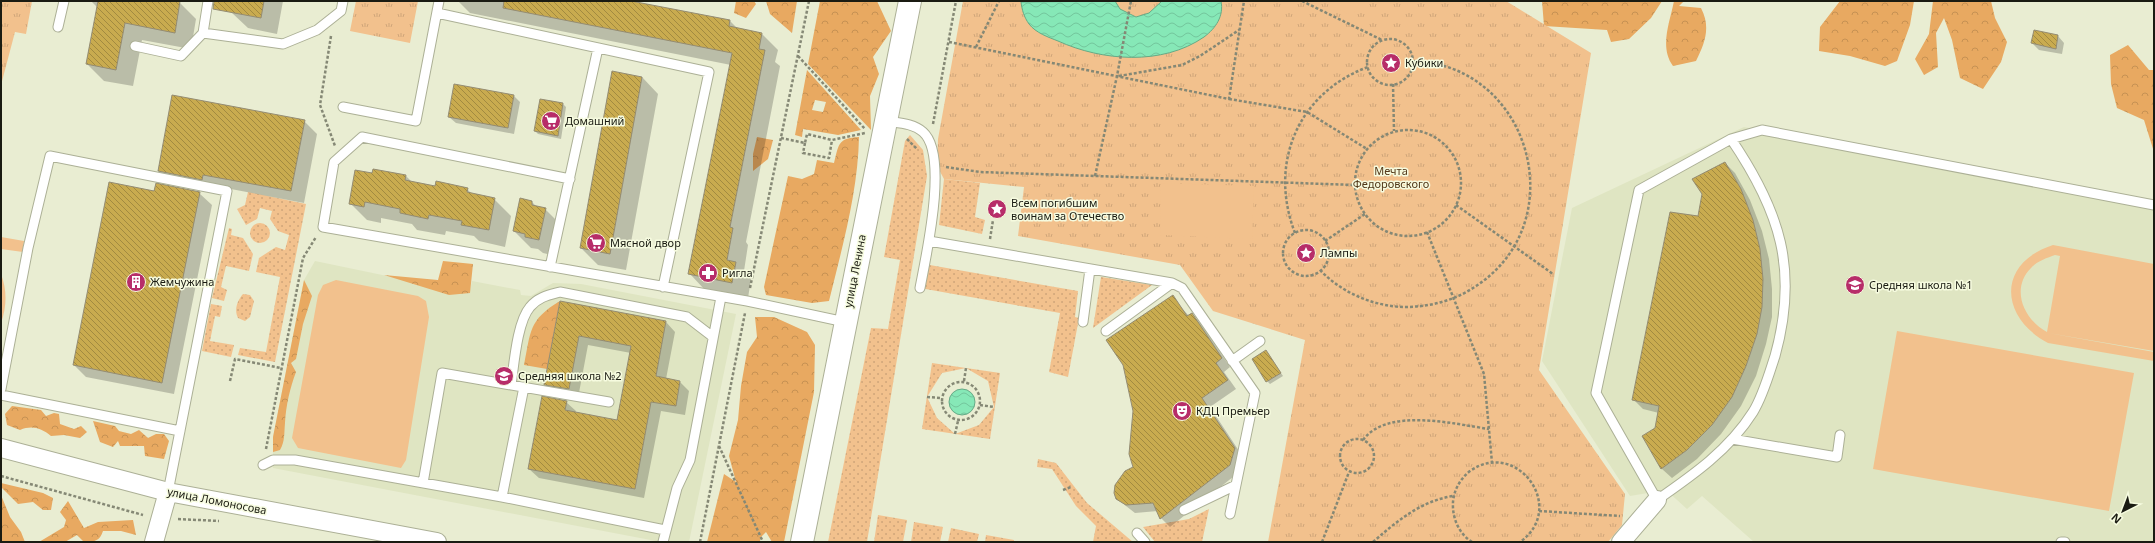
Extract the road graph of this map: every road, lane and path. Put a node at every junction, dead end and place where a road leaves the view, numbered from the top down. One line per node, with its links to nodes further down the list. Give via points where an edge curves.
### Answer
1 (64, 1): 14 (lane)
2 (208, 1): 16 (lane)
3 (343, 1): 13 (lane, via 341,11)
4 (439, 1): 12 (lane)
5 (809, 1): 22 (path)
6 (910, 1): 30 (street, улица Ленина)
7 (956, 1): 18 (path)
8 (999, 1): 20 (path)
9 (1131, 1): 25 (path)
10 (1244, 1): 15 (path)
11 (1302, 1): 17 (path)
12 (437, 13): 21 (lane); 28 (lane, via 416,121)
13 (333, 18): 16 (lane, via 317,30 283,44); 38 (path, via 320,105)
14 (58, 27)
15 (1239, 29): 25 (path, via 1200,56 1182,65); 27 (path)
16 (203, 33): 19 (lane, via 180,56)
17 (1383, 41): 23 (path, via 1402,42 1412,54); 24 (path, via 1374,46)
18 (949, 42): 20 (path); 35 (path)
19 (135, 46)
20 (976, 47): 25 (path)
21 (598, 48): 41 (lane); 60 (lane, via 710,72)
22 (798, 56): 32 (path); 34 (path, via 867,132)
23 (1413, 61): 26 (path, via 1409,75); 53 (path, via 1440,65 1474,80 1489,91 1512,119 1521,135 1527,153 1531,189 1524,225)
24 (1368, 67): 26 (path, via 1376,80); 29 (path, via 1335,84)
25 (1117, 76): 27 (path); 40 (path)
26 (1393, 84): 31 (path)
27 (1229, 99): 29 (path)
28 (343, 107)
29 (1307, 112): 37 (path); 42 (path, via 1291,142)
30 (884, 127): 35 (lane, via 909,124 924,132); 39 (path, via 904,136); 65 (street, улица Ленина)
31 (1394, 131): 37 (path, via 1379,138); 44 (path, via 1411,130 1427,133 1442,142 1453,154 1460,170 1461,186)
32 (781, 138): 36 (path); 64 (path)
33 (1731, 139): 45 (lane, via 1762,130); 89 (lane, via 1752,170 1770,205 1781,240 1786,271 1781,335 1769,375 1753,412); 104 (lane, via 1639,190 1596,393)
34 (832, 140): 36 (path, via 807,134); 36 (path, via 829,158 803,153)
35 (929, 142): 39 (lane, via 934,149)
36 (805, 143)
37 (1367, 149): 43 (path, via 1358,164)
38 (339, 158): 41 (lane, via 362,137); 48 (lane, via 334,162)
39 (935, 165): 40 (path, via 980,172); 52 (lane)
40 (1095, 176): 42 (path)
41 (570, 179): 55 (lane)
42 (1284, 182): 43 (path); 50 (path, via 1288,215)
43 (1355, 185): 46 (path, via 1356,196)
44 (1456, 205): 49 (path, via 1449,217 1437,228); 53 (path)
45 (2154, 205)
46 (1365, 214): 49 (path, via 1388,233 1405,236); 51 (path)
47 (993, 220): 54 (path)
48 (323, 227): 55 (lane); 71 (path, via 303,258)
49 (1427, 232): 63 (path)
50 (1295, 233): 51 (path, via 1310,230); 57 (path, via 1285,243 1283,251 1287,265 1305,275)
51 (1325, 241): 57 (path, via 1329,252 1328,259)
52 (929, 242): 54 (lane); 61 (lane)
53 (1514, 246): 58 (path); 63 (path, via 1494,272 1480,284)
54 (987, 251): 56 (lane)
55 (550, 267): 60 (lane)
56 (1090, 269): 59 (lane); 66 (lane)
57 (1320, 270): 63 (path, via 1341,288 1375,303 1411,307 1430,305)
58 (1553, 274)
59 (1172, 283): 67 (lane); 70 (lane, via 1182,288)
60 (663, 287): 62 (lane)
61 (920, 288)
62 (721, 297): 64 (lane); 68 (lane)
63 (1453, 298): 85 (path, via 1484,374)
64 (747, 301): 65 (lane); 91 (path)
65 (845, 322): 118 (street, улица Ленина)
66 (1083, 322)
67 (1106, 331)
68 (714, 337): 75 (lane, via 688,317 560,292 544,296 530,307 523,323); 110 (lane, via 690,460 677,488)
69 (1260, 341): 70 (lane)
70 (1232, 361): 98 (lane, via 1255,393)
71 (281, 368): 73 (path, via 235,359); 94 (path)
72 (966, 368): 74 (path)
73 (230, 381)
74 (964, 381): 80 (path, via 949,385); 82 (path, via 977,389)
75 (510, 385): 76 (lane); 97 (lane, via 442,373)
76 (524, 387): 81 (lane); 103 (lane)
77 (1, 389): 86 (lane, via 28,248 50,156 228,191)
78 (1, 395): 86 (lane)
79 (927, 397): 80 (path)
80 (941, 398): 84 (path, via 944,413)
81 (609, 402)
82 (980, 404): 83 (path); 84 (path, via 972,418)
83 (994, 407)
84 (958, 421): 87 (path)
85 (1489, 429): 90 (path, via 1436,422 1395,421 1378,427); 93 (path)
86 (180, 431): 101 (lane)
87 (955, 434)
88 (1840, 435): 89 (lane, via 1837,457)
89 (1732, 439): 104 (lane, via 1704,466)
90 (1363, 440): 95 (path, via 1351,439 1342,447 1339,458); 95 (path, via 1372,446 1373,463 1366,471)
91 (719, 446): 116 (path); 117 (path)
92 (1, 448): 101 (street, улица Ломоносова)
93 (1492, 463): 102 (path, via 1476,468 1466,475); 106 (path, via 1512,466 1523,472 1537,492)
94 (263, 465): 97 (lane, via 273,460 295,460)
95 (1349, 472): 120 (path)
96 (1, 476): 108 (path)
97 (423, 483): 103 (lane)
98 (1236, 484): 105 (lane); 107 (lane)
99 (1071, 487): 100 (path)
100 (1064, 490)
101 (168, 492): 112 (street, улица Ломоносова); 113 (street)
102 (1454, 496): 121 (path, via 1419,507); 122 (path, via 1452,509 1455,521 1461,532)
103 (502, 498): 110 (lane)
104 (1657, 500): 124 (street)
105 (1184, 510)
106 (1539, 511): 109 (path); 123 (path, via 1534,528)
107 (1230, 514)
108 (146, 516)
109 (1623, 516)
110 (665, 530): 115 (lane)
111 (1137, 533): 119 (lane)
112 (401, 539): 114 (street, улица Ломоносова)
113 (154, 542)
114 (437, 542)
115 (663, 542)
116 (700, 542)
117 (763, 542)
118 (802, 542)
119 (1145, 542)
120 (1322, 542)
121 (1373, 542)
122 (1472, 542)
123 (1520, 542)
124 (1621, 542)
125 (2061, 542): 126 (lane)
126 (2065, 542)

